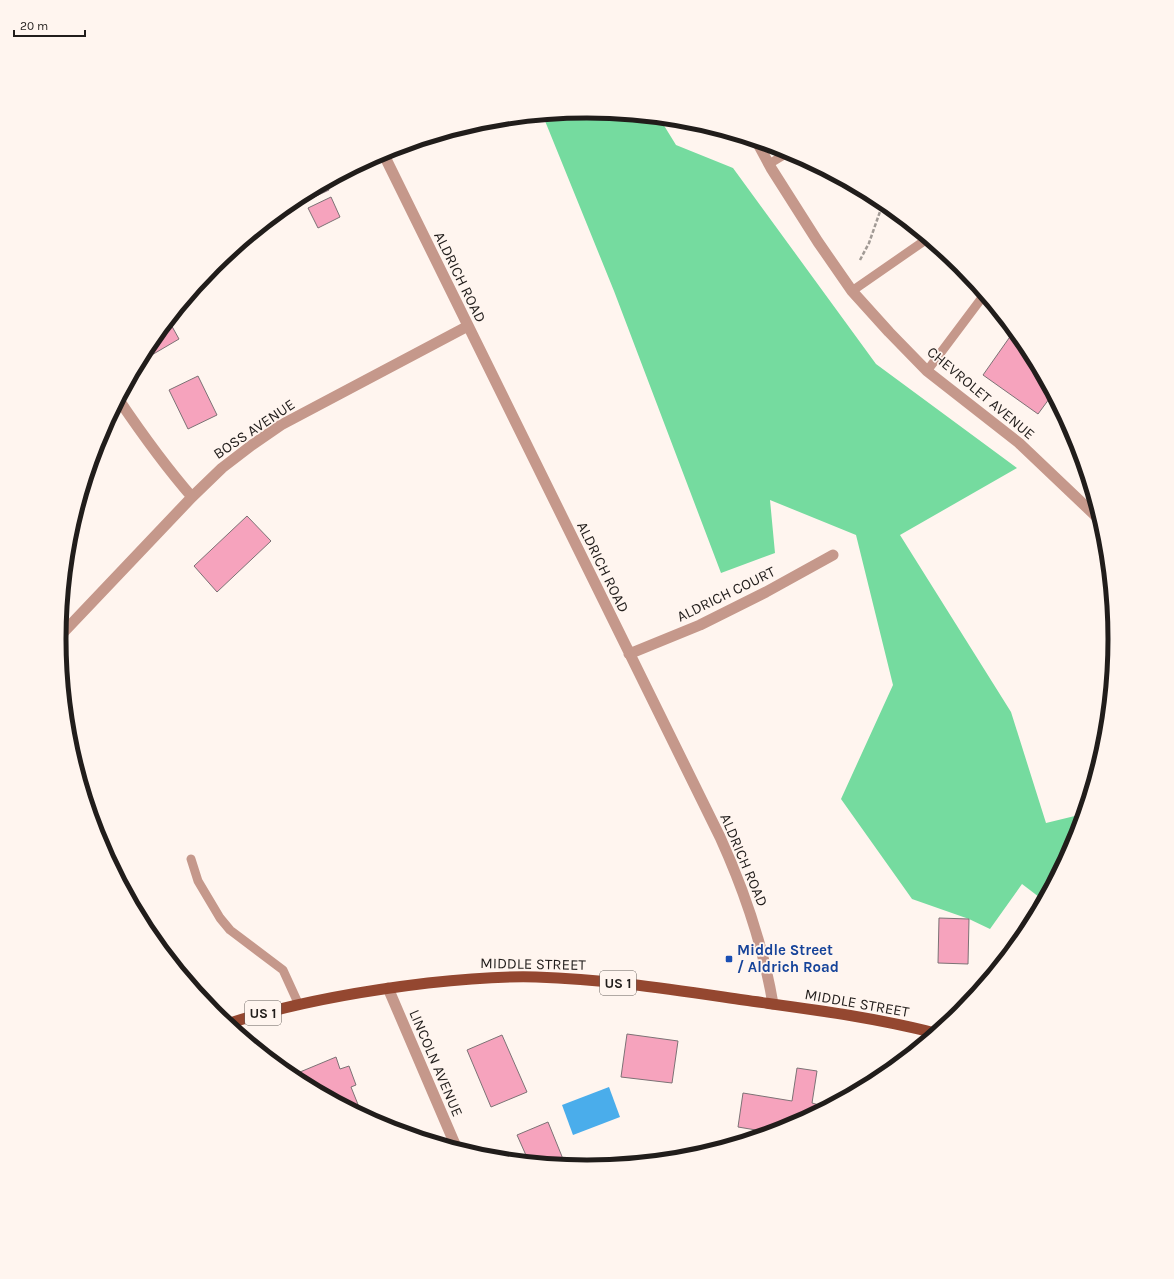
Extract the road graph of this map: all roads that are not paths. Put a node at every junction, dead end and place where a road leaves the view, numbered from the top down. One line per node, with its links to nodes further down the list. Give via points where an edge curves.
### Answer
1 (761, 148): 4 (street, CHEVROLET AVENUE)
2 (782, 157): 4 (lane)
3 (386, 159): 8 (street, ALDRICH ROAD)
4 (769, 164): 6 (street, CHEVROLET AVENUE)
5 (923, 242): 6 (lane)
6 (852, 291): 9 (street, CHEVROLET AVENUE)
7 (981, 299): 9 (lane)
8 (468, 326): 11 (street, BOSS AVENUE, via 281,425 222,468); 15 (street, ALDRICH ROAD)
9 (927, 371): 12 (street, CHEVROLET AVENUE, via 1019,442)
10 (122, 405): 11 (street, via 148,444)
11 (192, 497): 14 (street, BOSS AVENUE)
12 (1092, 512)
13 (833, 555): 15 (street, ALDRICH COURT, via 700,625)
14 (66, 630)
15 (629, 654): 18 (street, ALDRICH ROAD, via 735,870 757,930)
16 (191, 859): 19 (lane, via 198,881 220,918 230,930 283,970)
17 (388, 988): 18 (main road, MIDDLE STREET / US 1, via 490,977 536,977 612,982); 19 (main road, MIDDLE STREET / US 1); 22 (street, LINCOLN AVENUE)
18 (773, 1004): 21 (main road, MIDDLE STREET / US 1)
19 (299, 1005): 20 (main road, MIDDLE STREET / US 1)
20 (234, 1022)
21 (930, 1032)
22 (455, 1144)

